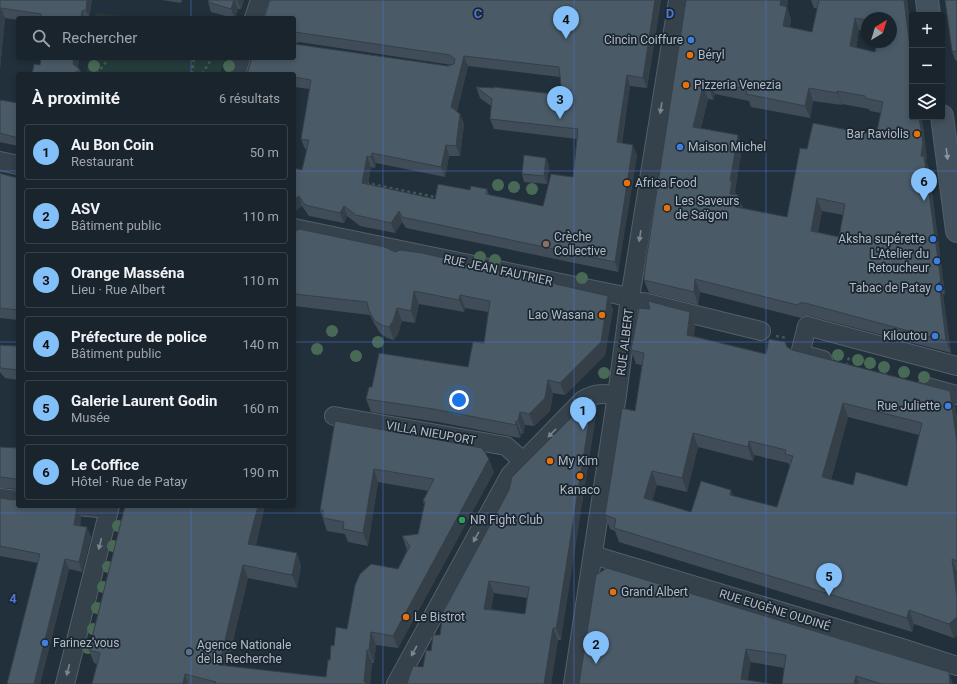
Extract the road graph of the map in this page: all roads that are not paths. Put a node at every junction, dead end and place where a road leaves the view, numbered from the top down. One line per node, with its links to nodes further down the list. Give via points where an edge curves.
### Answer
1 (260, 0): 5 (street)
2 (678, 0): 13 (street, RUE ALBERT, one-way to 13)
3 (927, 0): 4 (street)
4 (929, 12)
5 (255, 16)
6 (240, 60): 7 (street)
7 (237, 72)
8 (943, 120): 12 (street, one-way to 12)
9 (0, 161): 10 (street)
10 (16, 165)
11 (296, 228): 13 (street, RUE JEAN FAUTRIER)
12 (957, 231)
13 (637, 300): 14 (street, RUE JEAN FAUTRIER); 18 (street, RUE ALBERT)
14 (761, 332)
15 (839, 364): 16 (street, via 800,354 807,326)
16 (957, 366)
17 (914, 384): 19 (street)
18 (617, 395): 21 (street, one-way to 21, via 592,395 583,400); 25 (street, RUE ALBERT)
19 (957, 395)
20 (334, 416): 21 (street, VILLA NIEUPORT, via 506,446)
21 (524, 462): 28 (street, one-way to 28, via 510,475)
22 (0, 498): 23 (street)
23 (16, 500)
24 (109, 508): 27 (street, one-way to 27)
25 (593, 555): 26 (street, RUE EUGÈNE OUDINÉ); 29 (street, RUE ALBERT)
26 (957, 666)
27 (65, 684)
28 (396, 684)
29 (572, 684)

